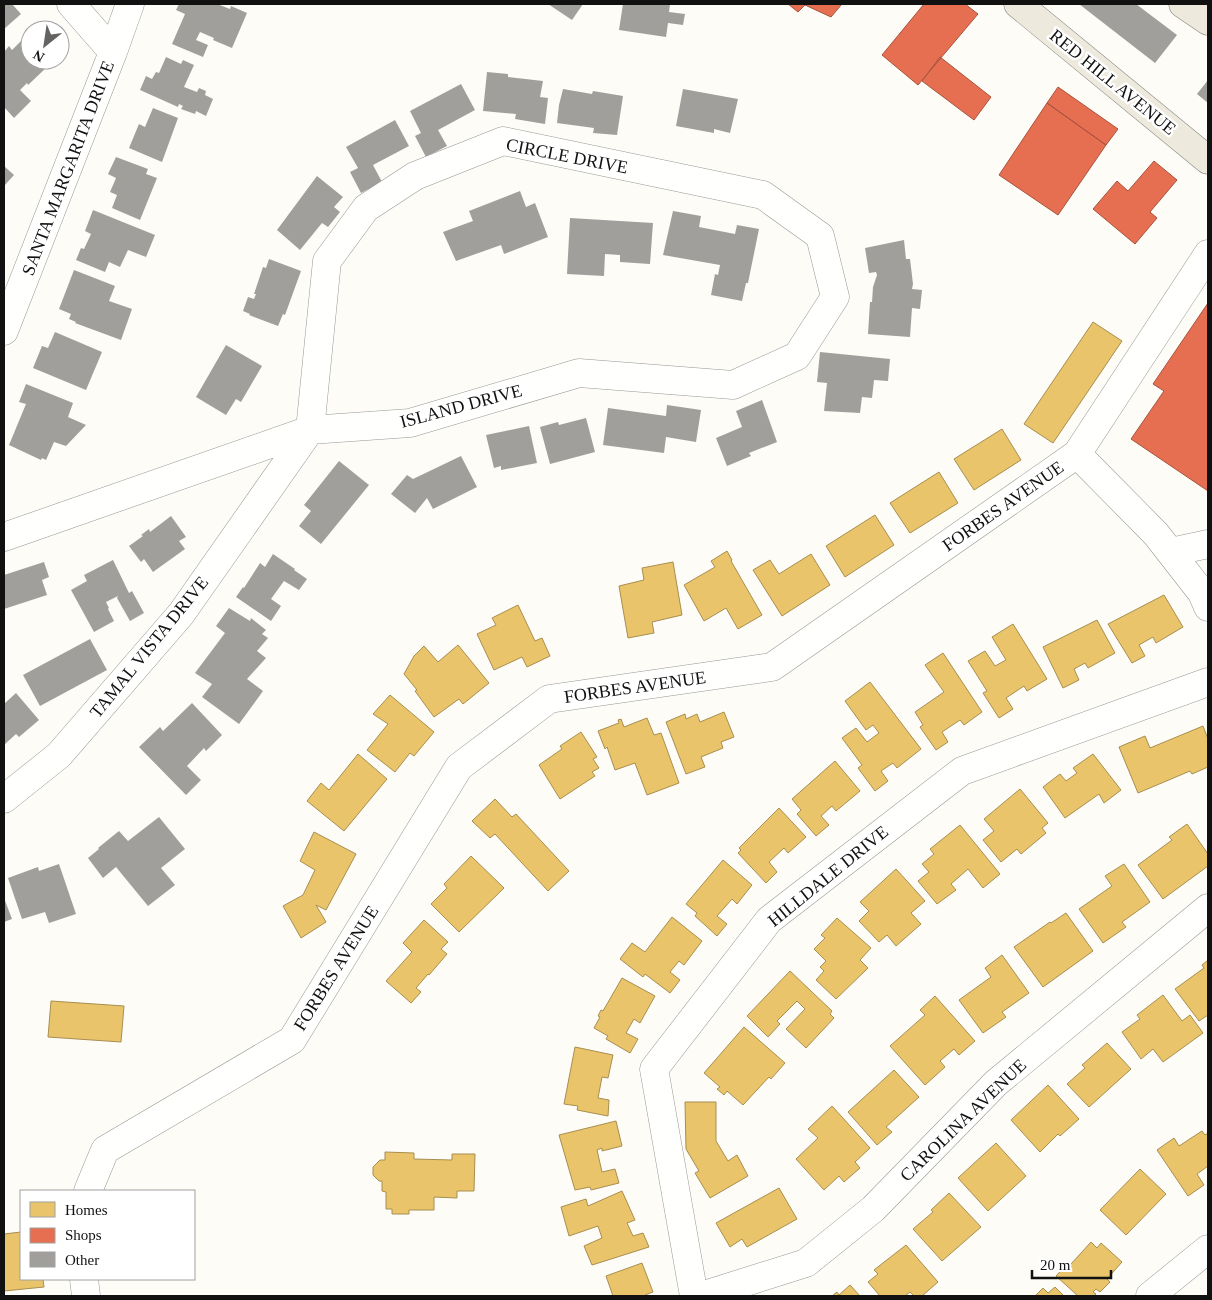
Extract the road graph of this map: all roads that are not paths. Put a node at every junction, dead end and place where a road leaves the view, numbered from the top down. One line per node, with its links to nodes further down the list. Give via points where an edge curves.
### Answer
1 (70, 4): 6 (street)
2 (130, 4): 6 (street, SANTA MARGARITA DRIVE)
3 (1018, 4): 7 (main road, RED HILL AVENUE)
4 (1183, 4): 5 (main road)
5 (1208, 21)
6 (113, 52): 10 (street, SANTA MARGARITA DRIVE)
7 (1208, 160)
8 (1208, 254): 12 (street, FORBES AVENUE)
9 (835, 297): 11 (street, ISLAND DRIVE, via 797,356 733,385 579,373 410,423); 11 (street, CIRCLE DRIVE, via 820,236 762,195 503,141 415,176 366,208 326,261)
10 (4, 331)
11 (310, 430): 13 (street, ISLAND DRIVE); 18 (street, TAMAL VISTA DRIVE, via 181,614 59,755)
12 (1077, 454): 14 (street); 20 (street, FORBES AVENUE, via 772,667 549,699 460,767 292,1040 105,1150)
13 (4, 537)
14 (1164, 543): 15 (street); 16 (street, via 1202,593)
15 (1208, 544)
16 (1208, 607)
17 (1208, 682): 24 (street, HILLDALE DRIVE, via 962,771 769,920 654,1069)
18 (4, 799)
19 (1208, 908): 25 (street, CAROLINA AVENUE, via 996,1082 874,1209 806,1263)
20 (88, 1190)
21 (1208, 1249): 26 (street)
22 (84, 1280): 23 (street)
23 (86, 1296)
24 (694, 1296)
25 (700, 1296)
26 (1150, 1296)

